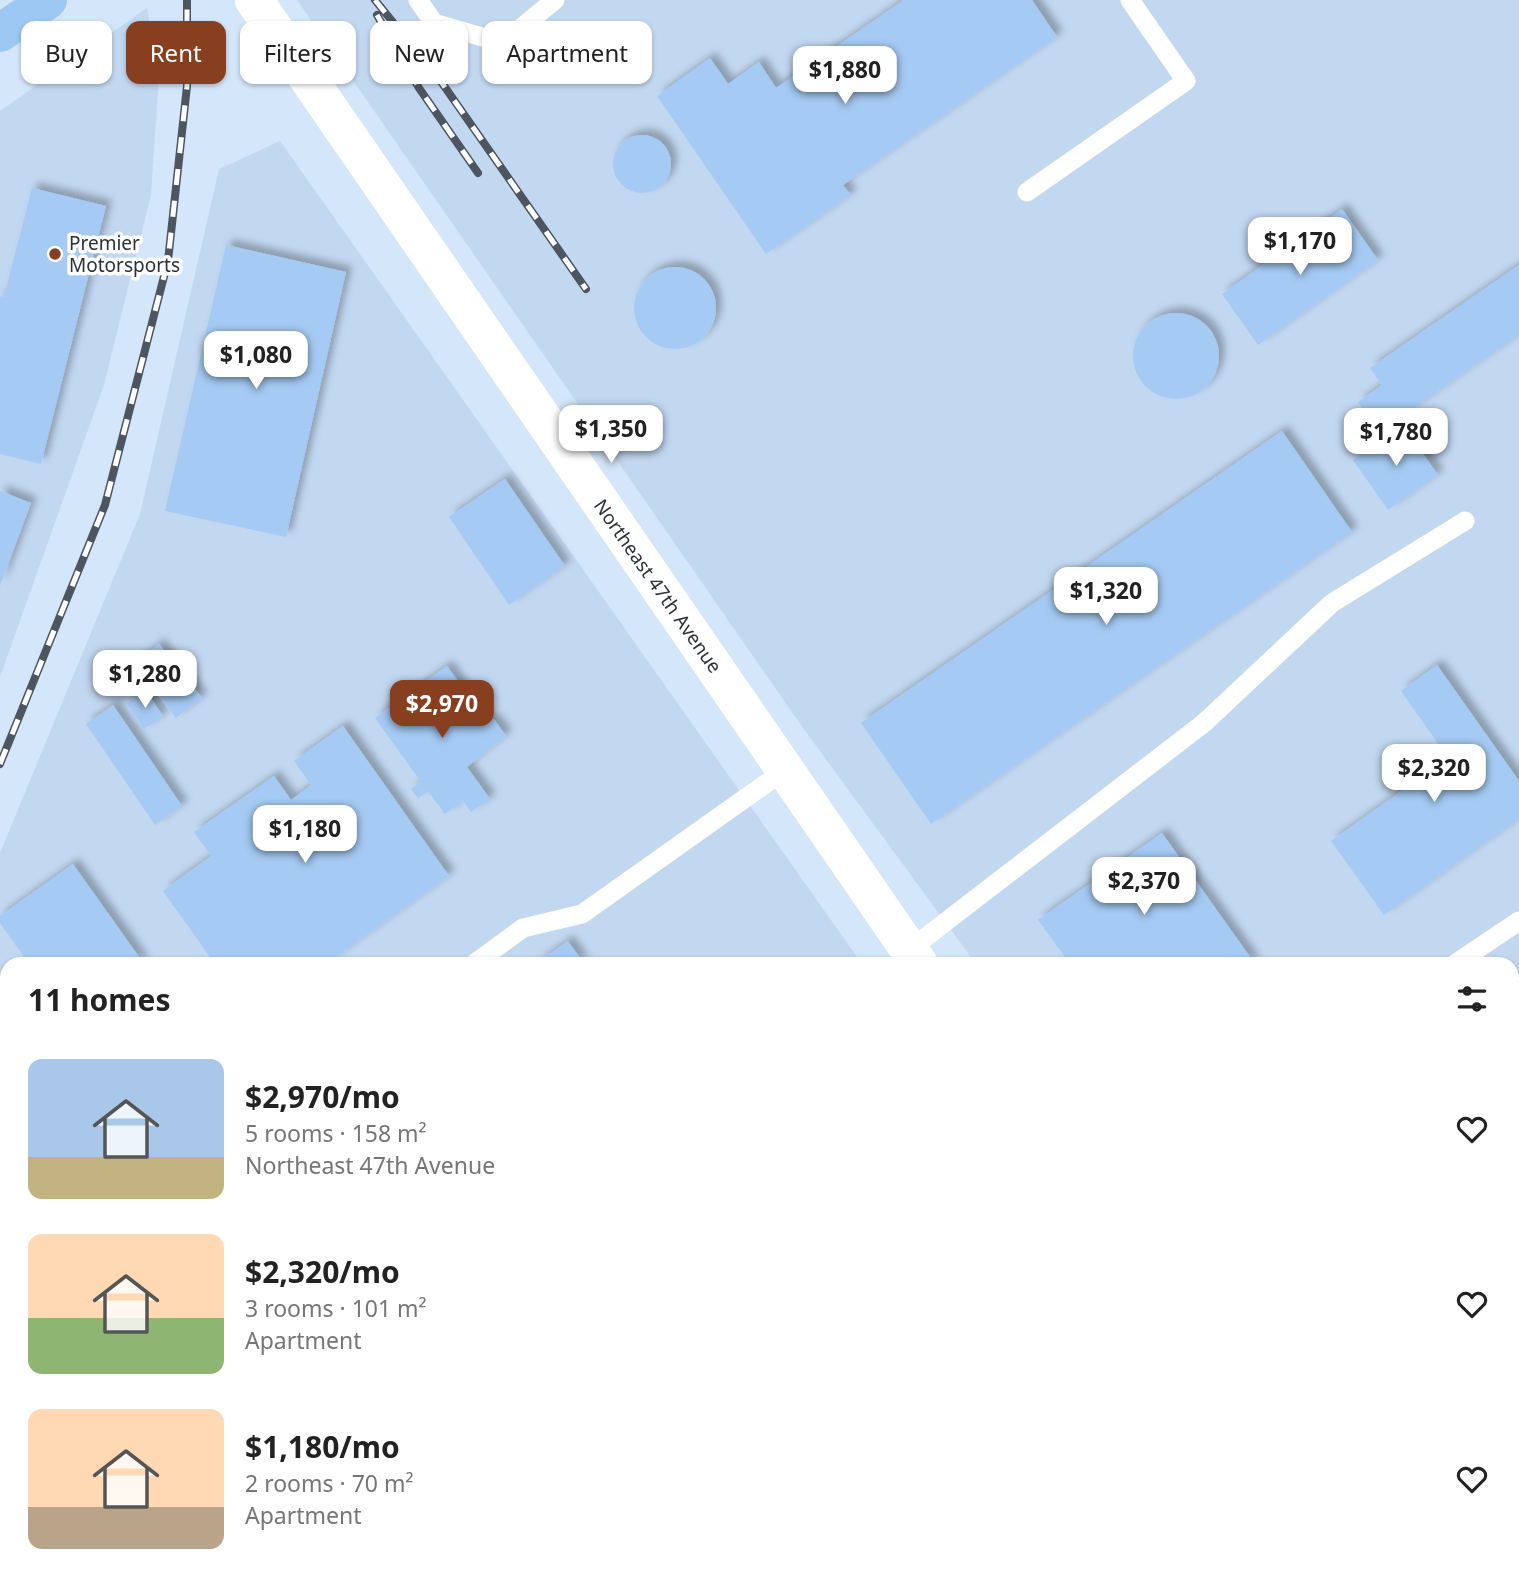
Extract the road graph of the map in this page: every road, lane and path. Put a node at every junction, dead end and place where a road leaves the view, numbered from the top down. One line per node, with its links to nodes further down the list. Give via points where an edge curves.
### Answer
1 (48, 0): 6 (main road)
2 (254, 0): 9 (street, Northeast 47th Avenue)
3 (418, 0): 4 (lane, via 434,23 503,43)
4 (555, 0)
5 (1130, 0): 7 (lane, via 1186,81)
6 (0, 33)
7 (1027, 192)
8 (1465, 522): 12 (lane, via 1332,603 1204,723)
9 (785, 769): 11 (lane, via 582,914 523,928); 12 (street, Northeast 47th Avenue)
10 (1519, 921): 13 (lane)
11 (484, 957)
12 (914, 957)
13 (1465, 957)

